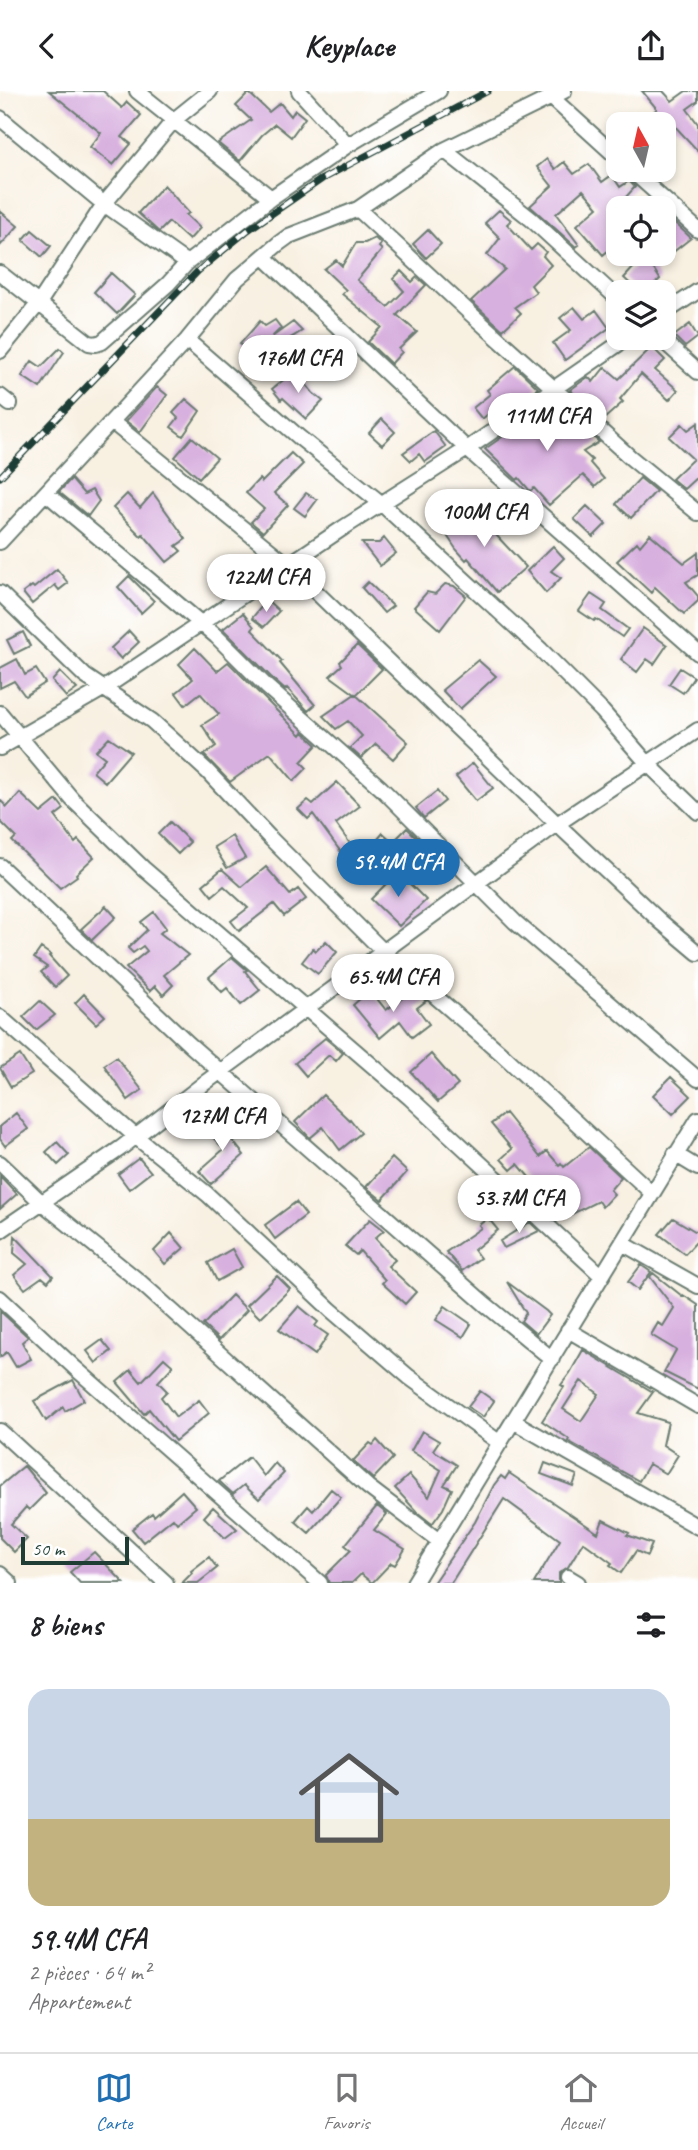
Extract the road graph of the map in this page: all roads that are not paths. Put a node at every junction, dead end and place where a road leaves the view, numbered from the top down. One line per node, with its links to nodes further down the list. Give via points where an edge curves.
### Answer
1 (136, 91): 7 (street)
2 (210, 91): 7 (street)
3 (299, 91): 8 (street)
4 (439, 91): 8 (street)
5 (557, 94): 9 (street); 10 (street)
6 (0, 118): 13 (street)
7 (174, 121): 12 (street); 13 (street)
8 (348, 145): 12 (street)
9 (606, 145)
10 (444, 150): 14 (street); 19 (street, via 531,219)
11 (644, 182): 15 (street)
12 (271, 198): 17 (street)
13 (104, 204): 17 (street); 21 (street)
14 (358, 209): 16 (street, via 289,236); 28 (street)
15 (698, 230)
16 (264, 257): 23 (street, via 237,279); 30 (street)
17 (187, 263): 21 (street, via 96,344)
18 (0, 274): 21 (street)
19 (606, 288)
20 (698, 291): 22 (street)
21 (39, 303): 26 (street)
22 (676, 305)
23 (187, 340): 29 (street); 32 (street)
24 (610, 350): 28 (street)
25 (673, 350): 27 (street)
26 (0, 351)
27 (698, 372)
28 (555, 388): 30 (street); 33 (street)
29 (112, 422): 31 (street); 35 (street)
30 (467, 449): 32 (street); 38 (street)
31 (47, 494): 34 (street); 37 (street)
32 (382, 504): 35 (street); 44 (street, via 541,650)
33 (698, 513)
34 (0, 542)
35 (288, 565): 37 (street); 46 (street)
36 (0, 593): 39 (street)
37 (201, 623): 39 (street); 48 (street, via 381,788)
38 (698, 653)
39 (103, 689): 42 (street); 49 (street, via 152,720 207,771)
40 (0, 713): 42 (street)
41 (698, 730): 44 (street)
42 (21, 736): 43 (street); 51 (street, via 72,799 143,869)
43 (0, 748)
44 (648, 764): 45 (street); 46 (street)
45 (698, 812)
46 (557, 824): 48 (street); 50 (street)
47 (0, 866): 53 (street)
48 (476, 883): 49 (street); 54 (street)
49 (384, 953): 51 (street); 60 (street)
50 (698, 953)
51 (307, 1007): 53 (street); 64 (street)
52 (0, 1017): 56 (street)
53 (221, 1072): 56 (street); 68 (street)
54 (698, 1079)
55 (698, 1119): 57 (street)
56 (135, 1136): 61 (street); 72 (street, via 207,1194 409,1377)
57 (675, 1154): 59 (street); 60 (street)
58 (0, 1163): 61 (street)
59 (698, 1168)
60 (652, 1193): 63 (street)
61 (41, 1202): 62 (street); 74 (street, via 140,1282 368,1487)
62 (0, 1231)
63 (622, 1243): 64 (street); 65 (street)
64 (602, 1276): 67 (street)
65 (698, 1286)
66 (0, 1297): 78 (street)
67 (568, 1331): 68 (street); 69 (street)
68 (552, 1359): 70 (street)
69 (698, 1406)
70 (513, 1421): 72 (street); 73 (street)
71 (0, 1431): 77 (street)
72 (500, 1443): 74 (street)
73 (698, 1527)
74 (439, 1541): 79 (street)
75 (0, 1574): 76 (street)
76 (10, 1583)
77 (166, 1583)
78 (320, 1583)
79 (414, 1583)

